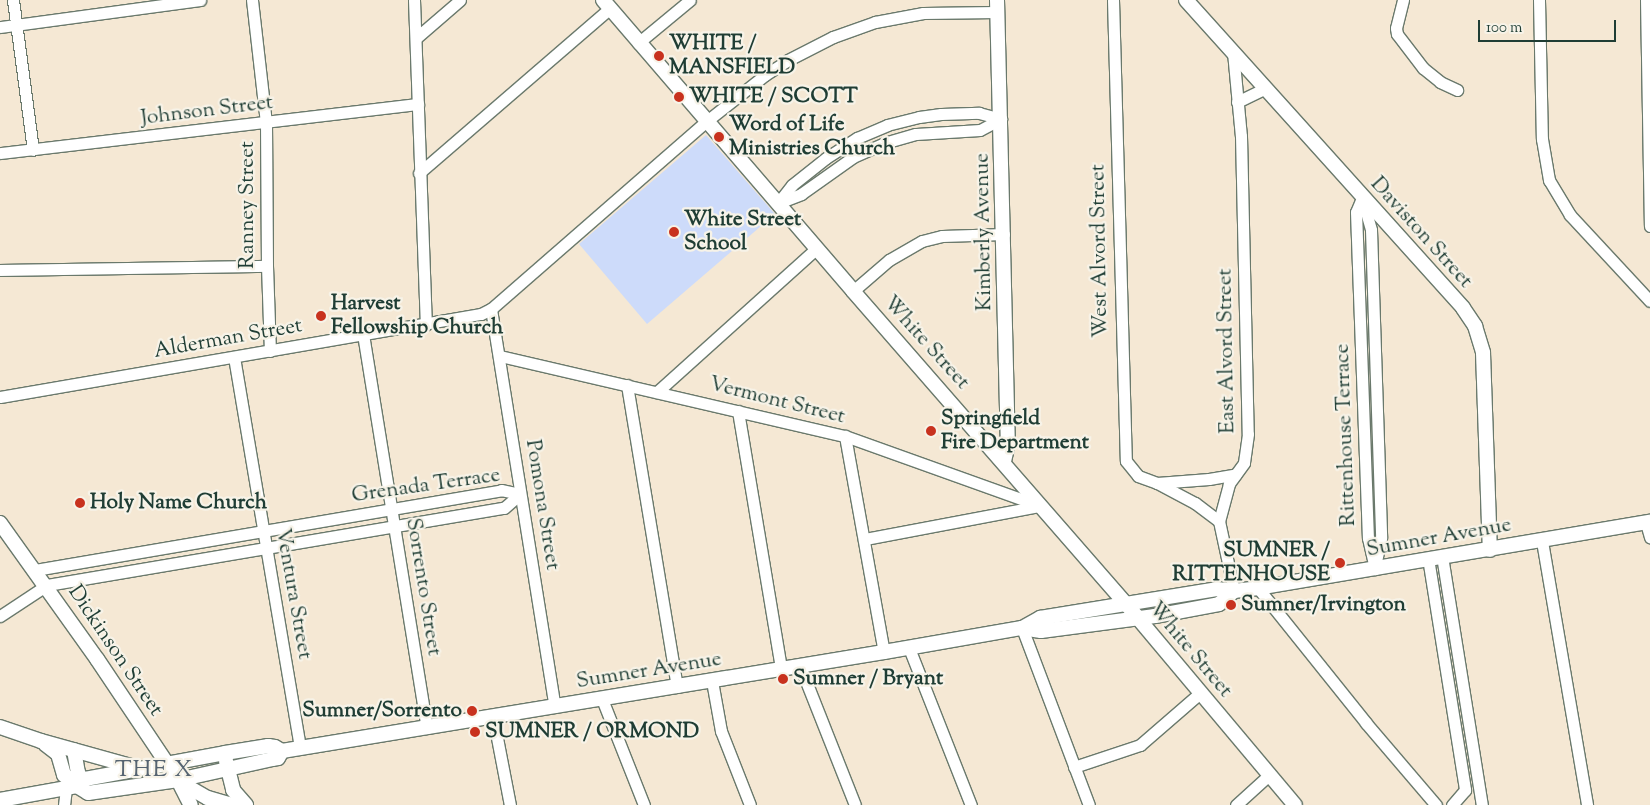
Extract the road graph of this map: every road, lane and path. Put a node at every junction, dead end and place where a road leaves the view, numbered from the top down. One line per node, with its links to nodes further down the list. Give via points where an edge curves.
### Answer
1 (13, 0): 14 (street)
2 (200, 0): 14 (street)
3 (252, 0): 26 (street, Ranney Street)
4 (414, 0): 16 (street)
5 (460, 0): 16 (street)
6 (690, 0): 17 (street)
7 (1113, 0): 55 (street, West Alvord Street, via 1124,454 1129,467 1138,476)
8 (1186, 0): 18 (main road, Daviston Street)
9 (1403, 0): 20 (street, via 1396,28 1400,39 1423,68 1440,82)
10 (1539, 0): 41 (street, via 1542,139 1549,180 1570,215)
11 (1646, 0): 35 (street)
12 (606, 4): 17 (main road, White Street); 32 (street)
13 (997, 6): 24 (street, via 923,13 847,31 780,65); 25 (main road, Kimberly Avenue)
14 (16, 24): 15 (street); 29 (street)
15 (0, 27)
16 (416, 38): 22 (street)
17 (638, 43): 24 (main road, White Street)
18 (1233, 52): 19 (main road, Daviston Street); 21 (street, East Alvord Street)
19 (1266, 88): 21 (street); 33 (main road, Daviston Street)
20 (1457, 90)
21 (1237, 102): 54 (street, East Alvord Street, via 1241,136 1248,434 1245,460)
22 (418, 104): 26 (street, Johnson Street); 32 (street)
23 (908, 119): 25 (street, via 979,113); 27 (street); 28 (street, via 876,129)
24 (708, 120): 34 (main road, White Street); 42 (street)
25 (1001, 120): 27 (street, via 980,130); 36 (main road, Kimberly Avenue)
26 (266, 123): 29 (street, Johnson Street); 38 (street, Ranney Street)
27 (912, 135): 31 (street, via 884,142)
28 (842, 147): 31 (street); 34 (street, via 792,185)
29 (33, 150): 30 (street, Johnson Street)
30 (0, 154)
31 (847, 161): 34 (street, via 801,194)
32 (419, 173): 43 (street)
33 (1362, 198): 68 (main road, Daviston Street, via 1463,308 1479,334 1483,353); 71 (street, Rittenhouse Terrace, via 1371,230 1380,538)
34 (778, 203): 37 (main road, White Street)
35 (1650, 226)
36 (1004, 234): 40 (street, via 942,236 922,241 889,260); 53 (main road, Kimberly Avenue, via 1008,444)
37 (816, 248): 40 (main road, White Street); 49 (street)
38 (267, 266): 39 (street); 45 (street, Ranney Street)
39 (0, 270)
40 (853, 291): 53 (main road, White Street)
41 (1650, 302)
42 (491, 309): 43 (street, Alderman Street); 46 (street, Pomona Street)
43 (426, 325): 44 (street, Alderman Street)
44 (363, 334): 45 (street, Alderman Street); 58 (street, Sorrento Street)
45 (270, 351): 47 (street, Alderman Street)
46 (500, 356): 48 (street, Vermont Street); 56 (street, Pomona Street)
47 (234, 357): 50 (street, Alderman Street); 63 (street, Ventura Street)
48 (628, 385): 49 (street, Vermont Street); 85 (street)
49 (657, 392): 51 (street, Vermont Street)
50 (0, 397)
51 (738, 411): 52 (street, Vermont Street); 83 (street)
52 (845, 436): 57 (street, Vermont Street); 65 (street)
53 (1004, 462): 57 (main road, White Street)
54 (1236, 474): 55 (street, West Alvord Street); 59 (street, East Alvord Street, via 1226,490)
55 (1157, 483): 59 (street, West Alvord Street, via 1195,503)
56 (520, 494): 58 (street, Grenada Terrace, via 502,490); 62 (street, Grenada Terrace, via 504,508); 88 (street, Pomona Street)
57 (1040, 506): 65 (street); 76 (main road, White Street)
58 (391, 507): 62 (street, Sorrento Street); 63 (street, Grenada Terrace)
59 (1219, 521): 75 (street, East Alvord Street)
60 (0, 523): 72 (main road, Dickinson Street)
61 (1648, 523): 64 (street); 66 (main road, Sumner Avenue)
62 (394, 527): 67 (street, Grenada Terrace); 91 (street, Sorrento Street)
63 (263, 531): 67 (street, Ventura Street); 72 (street, Grenada Terrace)
64 (1650, 537)
65 (865, 540): 81 (street)
66 (1542, 541): 68 (main road, Sumner Avenue); 122 (street)
67 (266, 548): 73 (street, Grenada Terrace); 93 (street, Ventura Street)
68 (1490, 550): 69 (main road, Sumner Avenue)
69 (1442, 556): 70 (main road, Sumner Avenue); 104 (street)
70 (1428, 558): 71 (main road, Sumner Avenue); 105 (street)
71 (1375, 569): 74 (main road, Sumner Avenue)
72 (35, 570): 73 (main road, Dickinson Street)
73 (46, 585): 77 (street); 97 (main road, Dickinson Street)
74 (1258, 588): 75 (main road, Sumner Avenue); 119 (street)
75 (1234, 591): 76 (main road, Sumner Avenue, via 1217,589); 78 (main road, Sumner Avenue, via 1219,604)
76 (1126, 604): 78 (main road, White Street); 79 (main road, Sumner Avenue, via 1040,618)
77 (0, 616)
78 (1138, 618): 79 (main road, Sumner Avenue, via 1041,631); 86 (main road, White Street)
79 (1022, 628): 80 (main road, Sumner Avenue); 98 (street)
80 (909, 648): 81 (main road, Sumner Avenue); 115 (street)
81 (884, 652): 82 (main road, Sumner Avenue)
82 (800, 666): 83 (main road, Sumner Avenue); 114 (street)
83 (781, 669): 84 (main road, Sumner Avenue)
84 (712, 681): 85 (main road, Sumner Avenue); 113 (street, via 721,731)
85 (678, 687): 87 (main road, Sumner Avenue)
86 (1200, 693): 98 (street, via 1140,745); 101 (main road, White Street)
87 (602, 699): 88 (main road, Sumner Avenue); 112 (street)
88 (555, 707): 89 (main road, Sumner Avenue)
89 (493, 718): 91 (main road, Sumner Avenue); 111 (street)
90 (0, 727): 92 (main road)
91 (427, 728): 93 (main road, Sumner Avenue)
92 (41, 741): 94 (main road); 103 (main road, via 58,754 64,775)
93 (300, 748): 95 (main road, Sumner Avenue)
94 (74, 750): 99 (main road); 103 (main road, via 78,773)
95 (282, 751): 96 (main road, Sumner Avenue, via 276,746 268,746); 100 (main road, Sumner Avenue, via 278,758)
96 (225, 752): 97 (main road, Sumner Avenue); 100 (main road)
97 (166, 764): 99 (main road, Sumner Avenue); 102 (main road, Dickinson Street)
98 (1074, 767): 116 (street)
99 (140, 769): 103 (main road, Sumner Avenue)
100 (228, 770): 102 (main road, Sumner Avenue); 110 (main road, via 233,790)
101 (1269, 775): 117 (street); 118 (main road, White Street)
102 (178, 780): 103 (main road, Sumner Avenue, via 88,793); 108 (main road, Dickinson Street); 109 (main road, via 208,798)
103 (71, 785): 106 (main road, Sumner Avenue); 107 (street)
104 (1479, 788): 105 (street); 121 (street)
105 (1465, 790): 120 (street)
106 (0, 800)
107 (64, 805)
108 (191, 805)
109 (232, 805)
110 (246, 805)
111 (510, 805)
112 (644, 805)
113 (750, 805)
114 (855, 805)
115 (971, 805)
116 (1089, 805)
117 (1236, 805)
118 (1295, 805)
119 (1436, 805)
120 (1452, 805)
121 (1482, 805)
122 (1587, 805)

